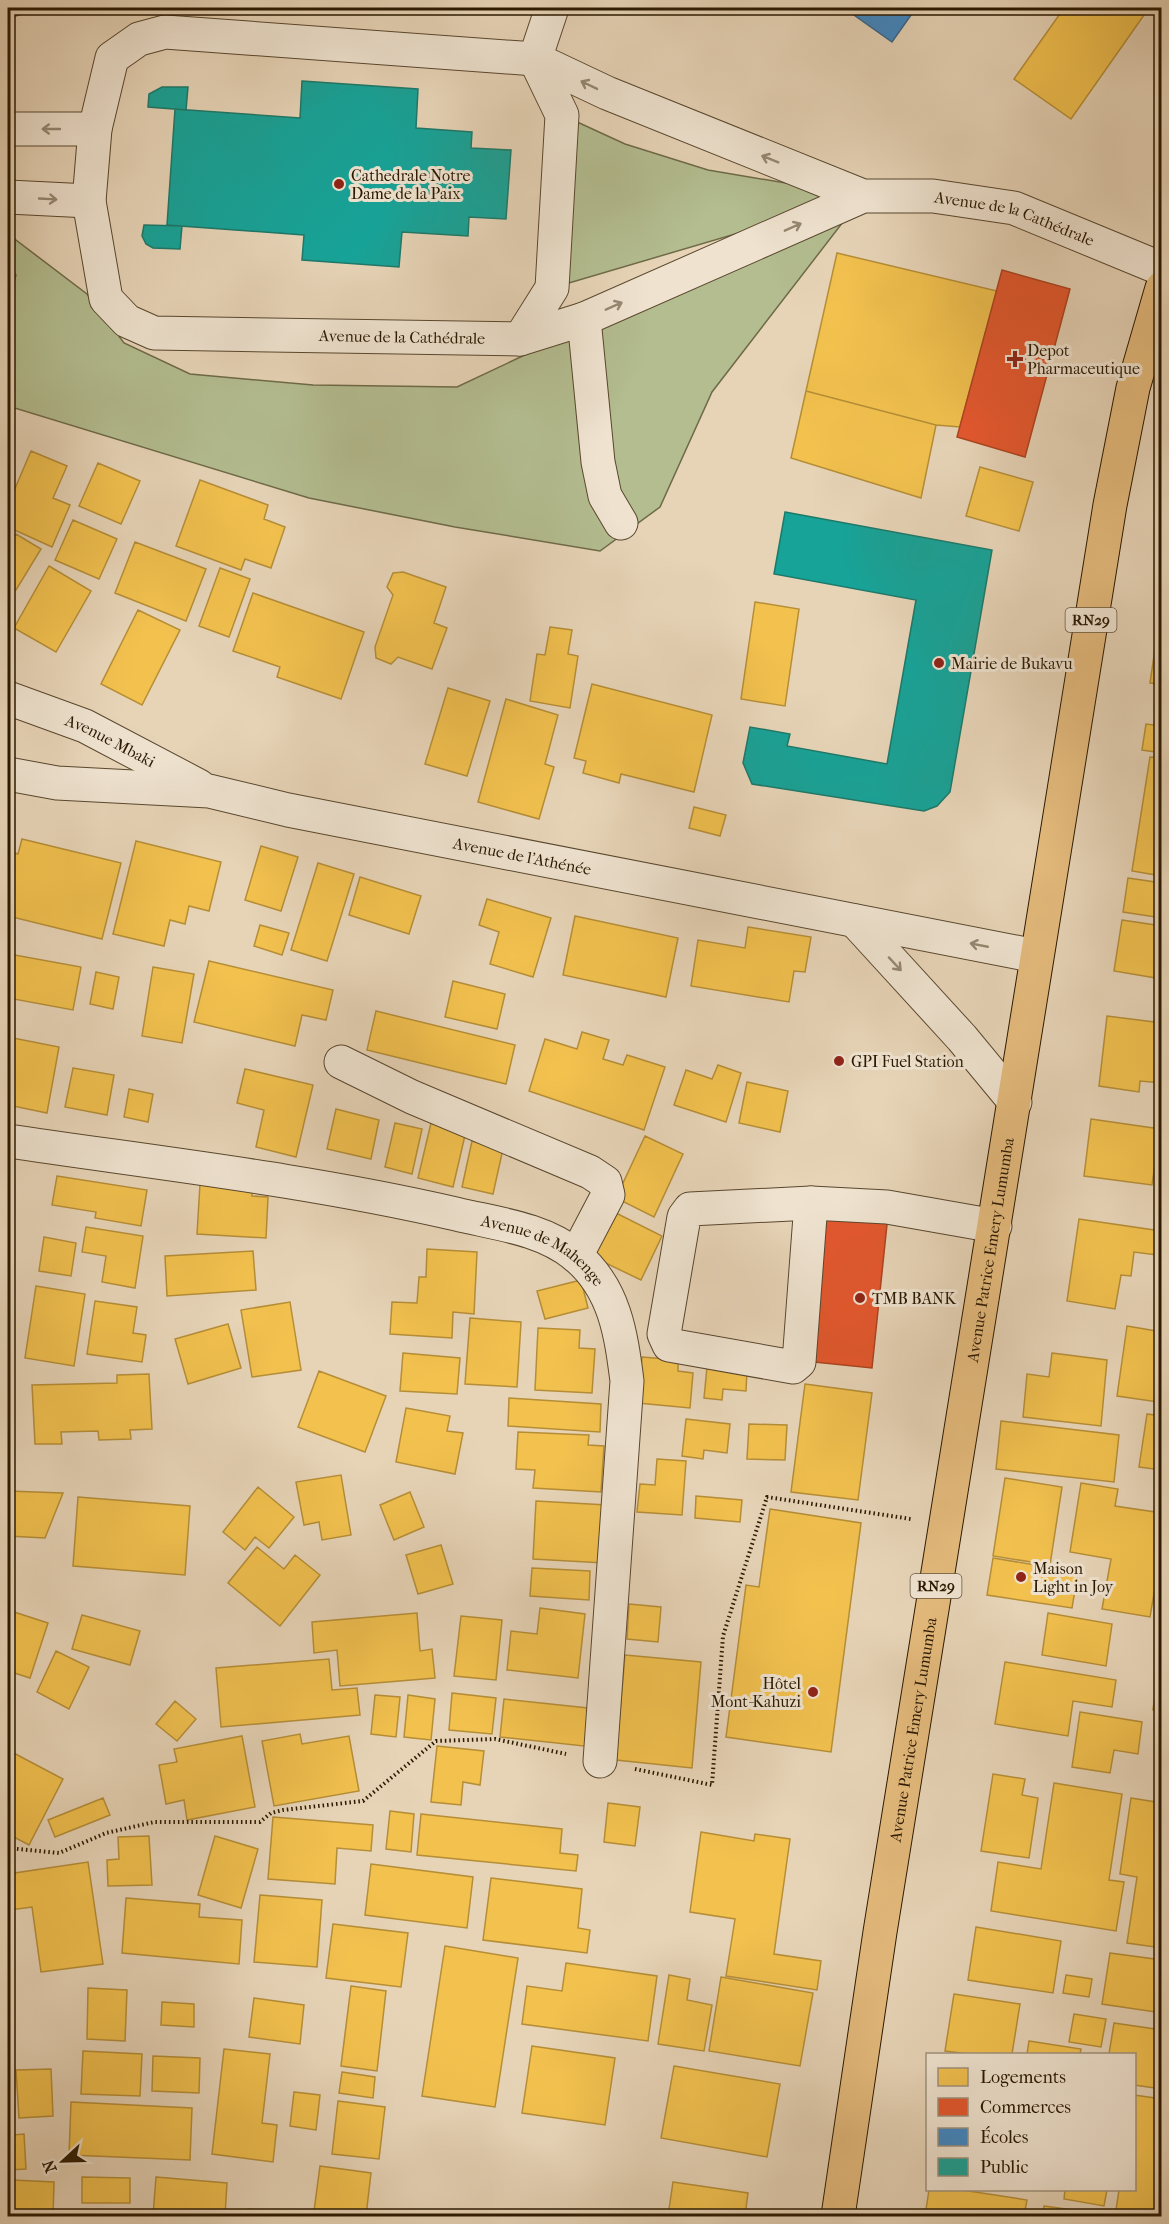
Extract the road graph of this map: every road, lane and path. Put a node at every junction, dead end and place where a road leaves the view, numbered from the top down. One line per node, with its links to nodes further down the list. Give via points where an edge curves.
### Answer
1 (552, 8): 2 (street)
2 (535, 59): 4 (street, Avenue de la Cathédrale, via 165,32 140,39 112,58); 5 (street, Avenue de la Cathédrale, one-way to 2, via 607,93); 11 (street, via 562,115 562,127 552,288)
3 (8, 129): 4 (street, one-way to 3)
4 (95, 129): 7 (street, Avenue de la Cathédrale)
5 (863, 196): 8 (street, Avenue de la Cathédrale, via 933,196 1014,208); 10 (street, Avenue de la Cathédrale, one-way to 5)
6 (8, 197): 7 (street, one-way to 7)
7 (89, 201): 11 (street, Avenue de la Cathédrale, via 106,299 127,321 154,333)
8 (1161, 269)
9 (1161, 288): 17 (main road, Avenue Patrice Emery Lumumba / RN29, via 1133,388 1110,506)
10 (584, 319): 11 (street, Avenue de la Cathédrale); 12 (street, via 603,485)
11 (520, 339)
12 (621, 523)
13 (8, 698): 15 (street, Avenue Mbaki, via 85,726)
14 (8, 774): 15 (street, Avenue de l'Athénée, via 57,783)
15 (209, 791): 16 (street, Avenue de l'Athénée, via 288,810)
16 (855, 921): 17 (street, Avenue de l'Athénée, one-way to 16); 19 (street, one-way to 19)
17 (1036, 956): 19 (main road, Avenue Patrice Emery Lumumba / RN29)
18 (341, 1062): 23 (street, via 605,1182 608,1195)
19 (1015, 1102): 22 (main road, Avenue Patrice Emery Lumumba / RN29)
20 (8, 1141): 23 (street, Avenue de Mahenge, via 393,1199 544,1234)
21 (811, 1203): 21 (street, via 800,1362 793,1367 669,1345 664,1334 684,1217 690,1209); 22 (street, via 887,1207)
22 (995, 1226): 24 (main road, Avenue Patrice Emery Lumumba / RN29)
23 (576, 1256): 25 (street, Avenue de Mahenge, via 602,1286 620,1325 627,1382)
24 (946, 1525): 25 (path, via 766,1497 723,1636 712,1785); 27 (main road, Avenue Patrice Emery Lumumba / RN29)
25 (600, 1761): 26 (path, via 495,1739 436,1741 363,1801 283,1810 260,1822 154,1822 106,1833 59,1853)
26 (8, 1848)
27 (838, 2217)

